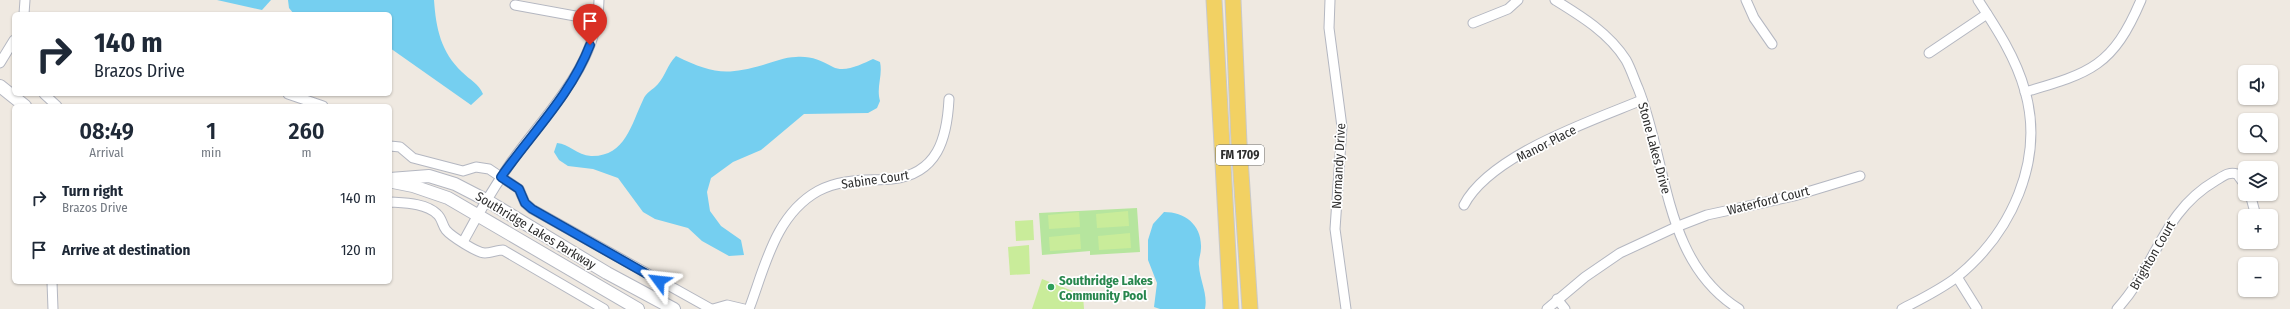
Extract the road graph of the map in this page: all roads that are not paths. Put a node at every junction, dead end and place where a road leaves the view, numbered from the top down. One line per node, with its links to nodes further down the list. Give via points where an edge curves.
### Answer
1 (25, 0): 12 (street)
2 (598, 0): 14 (street)
3 (1214, 0): 53 (main road, FM 1709)
4 (1233, 0): 54 (main road, FM 1709)
5 (1330, 0): 55 (street, Normandy Drive, via 1329,28 1342,127 1335,229)
6 (1518, 0): 15 (street, via 1508,10)
7 (1555, 0): 27 (street, Stone Lakes Drive, via 1593,24 1620,51)
8 (1746, 0): 16 (street, via 1754,18)
9 (1978, 0): 13 (street)
10 (2142, 0): 21 (street, via 2129,29 2111,53 2101,61 2084,73)
11 (515, 5): 14 (street)
12 (24, 12)
13 (1987, 14): 17 (street); 21 (street, via 2008,47)
14 (597, 20): 34 (street, via 587,54 577,72)
15 (1473, 23)
16 (1772, 44)
17 (1929, 52)
18 (10, 55): 19 (street)
19 (0, 63)
20 (0, 86): 23 (street)
21 (2025, 92): 43 (street, via 2031,129 2020,192 2007,219 1994,237)
22 (12, 96): 28 (street)
23 (12, 96)
24 (46, 96): 29 (street)
25 (294, 96): 30 (street)
26 (949, 99): 52 (street, Sabine Court, via 947,128 941,146 922,169 914,174 894,179 838,183 818,192 798,206 781,227 773,243)
27 (1642, 100): 39 (street, Manor Place, via 1547,139 1518,156 1478,184); 41 (street, Stone Lakes Drive)
28 (22, 104)
29 (55, 104)
30 (317, 104)
31 (392, 146): 34 (street, Southridge Lakes Parkway, via 400,147 413,158 463,171 484,167)
32 (2238, 174): 61 (street, Brighton Court, via 2227,174 2204,187 2172,219 2140,278)
33 (1860, 176): 41 (street, Waterford Court, via 1794,196 1706,215)
34 (501, 177): 37 (street); 50 (street, Southridge Lakes Parkway, via 519,189 525,203 532,209)
35 (392, 180): 37 (street, Southridge Lakes Parkway, via 429,176 455,184)
36 (392, 180): 40 (street, Southridge Lakes Parkway, via 448,198)
37 (486, 200): 40 (street); 49 (street, Southridge Lakes Parkway, via 607,273)
38 (392, 202): 42 (street, via 418,205 431,210 438,214 445,229)
39 (1464, 205)
40 (477, 216): 42 (street); 48 (street, Southridge Lakes Parkway)
41 (1676, 227): 45 (street, Waterford Court, via 1620,253); 58 (street, Stone Lakes Drive, via 1699,272 1722,296)
42 (463, 242): 47 (street, via 485,253 503,250)
43 (1957, 277): 59 (street); 60 (street)
44 (52, 284): 46 (street)
45 (1558, 299): 56 (street, Waterford Court); 57 (street)
46 (53, 309)
47 (604, 309)
48 (638, 309)
49 (674, 309)
50 (712, 309): 51 (street, Southridge Lakes Parkway, via 727,305)
51 (744, 309)
52 (749, 309)
53 (1231, 309)
54 (1250, 309)
55 (1346, 309)
56 (1547, 309)
57 (1565, 309)
58 (1739, 309)
59 (1902, 309)
60 (1977, 309)
61 (2117, 309)

